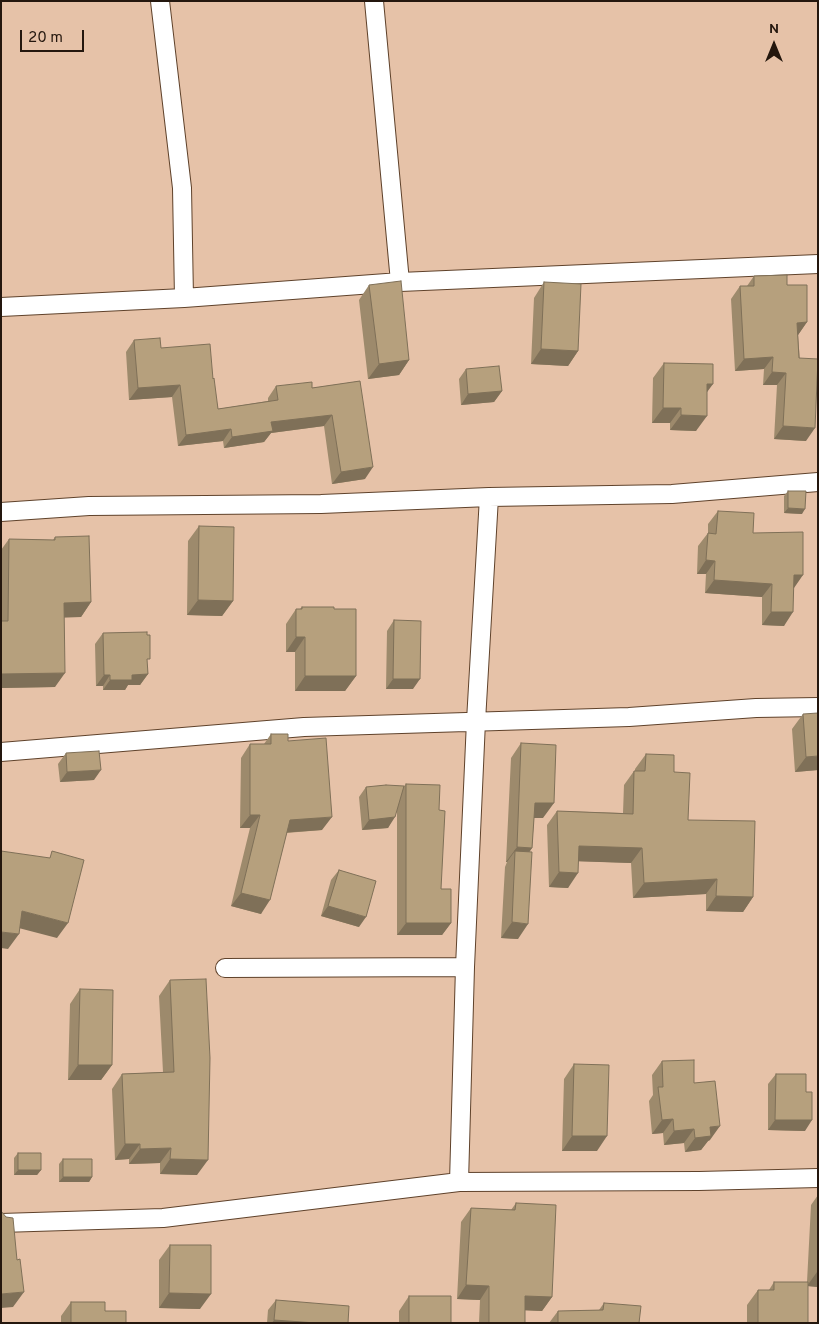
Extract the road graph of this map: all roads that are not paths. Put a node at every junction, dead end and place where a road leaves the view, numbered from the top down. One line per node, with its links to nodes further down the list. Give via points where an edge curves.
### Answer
1 (160, 1): 5 (street, via 182,188)
2 (374, 1): 4 (street)
3 (818, 264): 4 (street)
4 (400, 282): 5 (street)
5 (184, 298): 6 (street)
6 (1, 307)
7 (818, 482): 8 (street, via 672,494)
8 (489, 497): 9 (street, via 321,504 89,506); 11 (street)
9 (1, 512)
10 (818, 707): 11 (street)
11 (476, 721): 12 (street, via 304,727); 13 (street)
12 (1, 752)
13 (465, 967): 14 (street); 16 (street)
14 (225, 968)
15 (818, 1178): 16 (street)
16 (459, 1182): 17 (street, via 163,1218)
17 (1, 1223)

